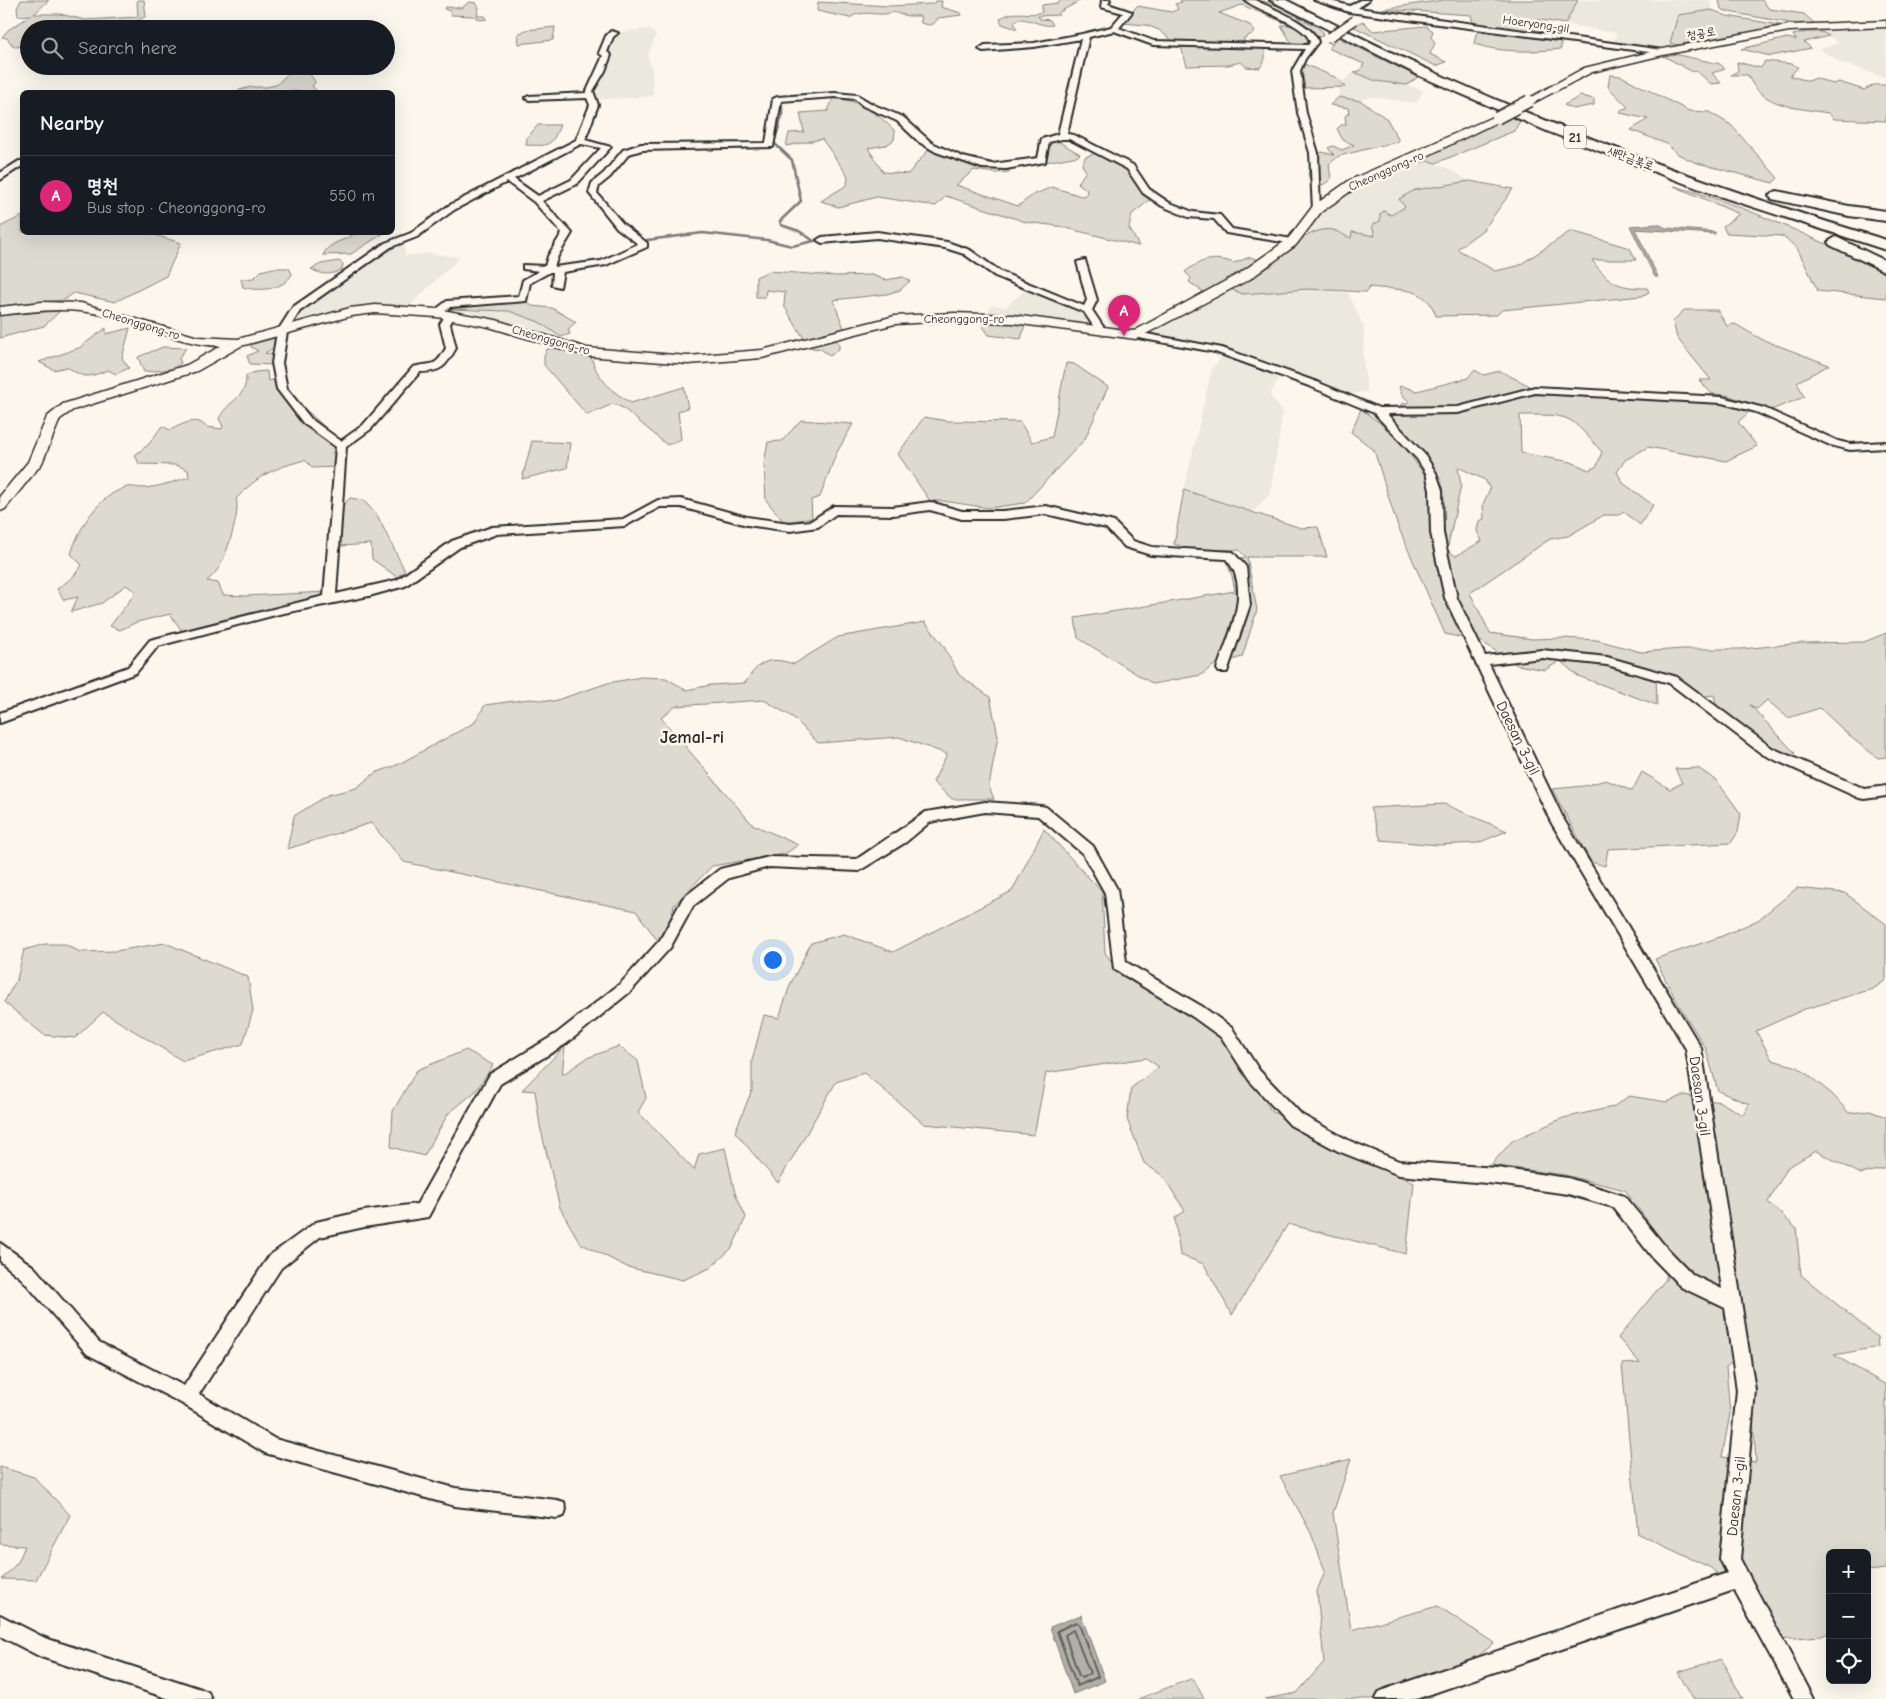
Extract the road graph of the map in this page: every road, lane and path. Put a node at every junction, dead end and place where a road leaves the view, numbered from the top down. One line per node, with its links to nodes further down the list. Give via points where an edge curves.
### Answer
1 (1106, 0): 10 (street, via 1104,5 1128,12)
2 (1249, 0): 13 (street, via 1304,28 1314,37)
3 (1276, 0): 22 (highway, 새만금북로 / 21, via 1444,82)
4 (1289, 0): 23 (highway, 새만금북로 / 21, via 1451,78)
5 (1318, 0): 7 (street, Hoeryong-gil)
6 (1365, 0): 7 (street)
7 (1349, 10): 8 (street, Hoeryong-gil)
8 (1365, 12): 13 (street, bridge, via 1330,37); 15 (street, Hoeryong-gil)
9 (1886, 24): 15 (street, 청공로, via 1789,28)
10 (1114, 29): 12 (street); 13 (street, via 1153,43)
11 (614, 32): 16 (street, via 603,53 607,55 601,71 589,91)
12 (1086, 36): 14 (street, via 1013,48); 19 (street)
13 (1312, 45): 29 (street, via 1296,71 1302,113 1314,153)
14 (983, 49)
15 (1663, 52): 18 (street, 청공로, via 1588,70)
16 (591, 95): 17 (street); 20 (street, via 594,104)
17 (529, 98)
18 (1528, 101): 29 (street, Cheonggong-ro, bridge, via 1425,154 1354,182)
19 (1062, 136): 34 (street, via 1071,137 1130,167 1146,191 1165,204 1191,215 1217,217 1229,231); 40 (street, via 1046,141 1042,160 1001,168 988,167 952,156 923,141 902,120 862,103 857,96 777,100 777,117 772,127 770,146 641,148 626,152 595,186 593,193 620,226 644,244 603,263)
20 (580, 141): 25 (street); 28 (street, via 607,147 574,182)
21 (20, 164): 24 (street)
22 (1655, 168): 27 (highway); 35 (highway, 새만금북로 / 21)
23 (1681, 168): 26 (highway); 32 (highway, 새만금북로 / 21)
24 (0, 177)
25 (507, 178): 28 (street); 46 (street, via 451,208 414,235 388,245 340,277 296,309)
26 (1772, 194): 30 (highway); 31 (highway)
27 (1728, 197): 36 (highway); 39 (highway, via 1814,232)
28 (536, 200): 40 (street, via 567,233 553,256)
29 (1317, 209): 34 (street, Cheonggong-ro)
30 (1886, 216)
31 (1886, 229)
32 (1886, 238)
33 (822, 240): 43 (street, via 877,235 947,244 967,252 998,274)
34 (1292, 242): 47 (street, Cheonggong-ro, via 1245,276)
35 (1886, 245)
36 (1886, 249)
37 (1082, 262): 43 (street, via 1092,300)
38 (526, 267): 40 (street)
39 (1886, 267)
40 (553, 269): 41 (street); 44 (street, via 526,282 523,299 447,304)
41 (557, 285)
42 (0, 310): 48 (street, Cheonggong-ro, via 42,306 81,308 197,341)
43 (1088, 310): 45 (street)
44 (444, 314): 45 (street, Cheonggong-ro, via 491,323 586,352 688,360 762,354 896,320 1013,319); 46 (street, Cheonggong-ro, via 375,309 350,312); 51 (street, via 451,348 442,364 431,369 417,368 367,427)
45 (1101, 330): 47 (street, Cheonggong-ro)
46 (282, 332): 48 (street, Cheonggong-ro); 51 (street, via 277,363 282,389 307,422)
47 (1136, 335): 49 (street, Cheonggong-ro, via 1218,350)
48 (238, 343): 52 (street, via 192,368 68,407 54,417 36,463)
49 (1378, 411): 50 (street, via 1458,410 1534,390 1722,400 1760,410 1842,445); 54 (street, Daesan 3-gil, via 1421,457 1431,474 1451,598)
50 (1886, 445)
51 (341, 446): 53 (street)
52 (0, 506)
53 (330, 599): 55 (street, via 401,583 456,544 496,530 625,522 658,504 681,503 747,521 790,527 814,524 834,510 893,511 930,506 962,515 1046,510 1110,526 1129,544 1151,551 1229,554 1240,567 1244,605); 56 (street, via 154,643 132,670)
54 (1481, 661): 57 (street, via 1542,654 1607,661 1673,680 1767,751 1864,794); 59 (street, Daesan 3-gil, via 1558,822 1693,1048)
55 (1223, 669)
56 (0, 718)
57 (1886, 791)
58 (0, 1251): 60 (street, via 28,1273 93,1348)
59 (1732, 1303): 60 (street, via 1687,1281 1618,1201 1568,1186 1399,1168 1344,1146 1296,1120 1254,1075 1227,1033 1120,965 1112,892 1088,850 1041,811 985,807 926,817 901,838 859,865 769,862 725,873 688,902 665,944 626,987 561,1039 495,1079 422,1211 316,1230 275,1262); 62 (street, Daesan 3-gil, via 1746,1390 1730,1559)
60 (187, 1397): 61 (street, via 270,1448 455,1497)
61 (557, 1509)
62 (1738, 1580): 65 (street); 66 (street, Daesan 3-gil, via 1793,1672)
63 (0, 1625): 64 (street, via 41,1647)
64 (201, 1699)
65 (1386, 1699)
66 (1804, 1699)

